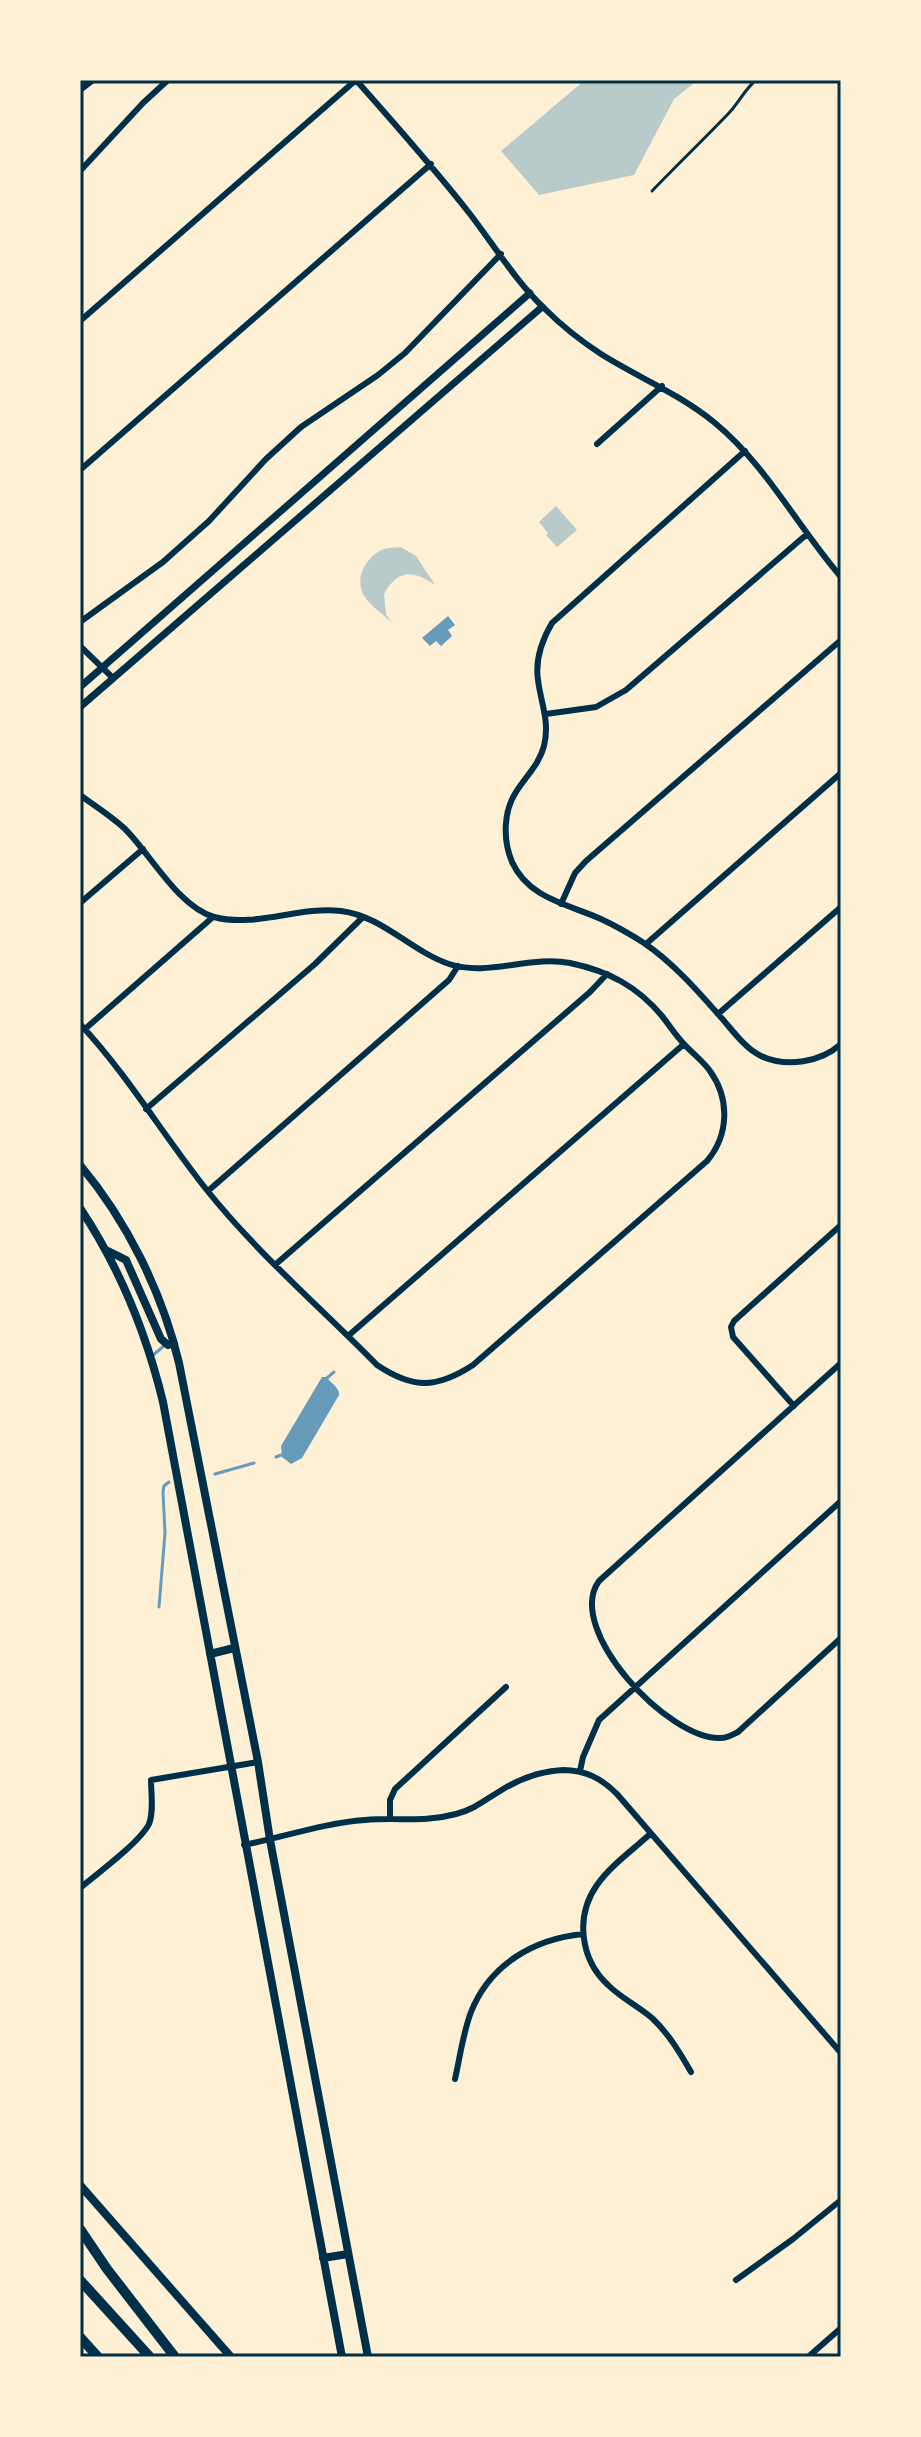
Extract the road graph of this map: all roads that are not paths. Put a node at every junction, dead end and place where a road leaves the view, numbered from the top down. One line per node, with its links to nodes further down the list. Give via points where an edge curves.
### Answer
1 (93, 80): 5 (street)
2 (168, 80): 7 (street)
3 (356, 80): 6 (street); 12 (street)
4 (756, 80): 8 (lane)
5 (80, 90)
6 (431, 164): 9 (street); 16 (street)
7 (80, 171)
8 (652, 191)
9 (501, 254): 10 (street); 19 (street, via 405,353 301,427 170,557)
10 (530, 293): 11 (street); 22 (street)
11 (542, 307): 13 (street, via 604,356); 23 (street)
12 (80, 321)
13 (662, 386): 14 (street); 15 (street, via 696,407)
14 (597, 444)
15 (745, 451): 17 (street); 26 (street, via 552,623 538,665)
16 (80, 470)
17 (806, 535): 18 (street); 26 (street, via 626,690 596,707)
18 (841, 577)
19 (80, 622)
20 (841, 640): 31 (street, via 586,861)
21 (80, 646): 22 (street)
22 (102, 668): 23 (street); 24 (street)
23 (113, 678): 25 (street)
24 (80, 687)
25 (80, 707)
26 (546, 714): 31 (street, via 543,747 509,806 506,839 520,875 537,892)
27 (841, 773): 35 (street)
28 (80, 795): 29 (street)
29 (143, 849): 30 (street); 33 (street, via 170,884)
30 (80, 903)
31 (561, 904): 35 (street)
32 (841, 907): 38 (street)
33 (213, 917): 34 (street, via 247,920 318,910); 39 (street)
34 (363, 917): 36 (street); 42 (street)
35 (646, 944): 38 (street)
36 (458, 966): 37 (street, via 566,962); 44 (street, via 449,980)
37 (607, 974): 40 (street, via 648,1001); 48 (street)
38 (718, 1014): 41 (street, via 761,1056 800,1062)
39 (82, 1027): 42 (street)
40 (684, 1044): 49 (street); 49 (street, via 710,1071 722,1096 725,1114 715,1151 473,1365 456,1376 412,1383 377,1365)
41 (841, 1044)
42 (146, 1109): 44 (street)
43 (80, 1165): 50 (main road, via 141,1260)
44 (208, 1191): 48 (street)
45 (80, 1208): 47 (main road)
46 (841, 1225): 52 (street, via 731,1327 733,1337)
47 (107, 1251): 50 (main road, via 126,1260 161,1339); 56 (main road, via 155,1370)
48 (276, 1264): 49 (street)
49 (348, 1336)
50 (174, 1343): 55 (main road)
51 (841, 1363): 52 (street)
52 (794, 1406): 58 (street, via 594,1588 590,1604 599,1630)
53 (841, 1501): 58 (street)
54 (841, 1638): 58 (street, via 725,1739 690,1730)
55 (234, 1648): 56 (main road); 59 (main road)
56 (210, 1654): 60 (main road)
57 (506, 1687): 62 (street, via 395,1789)
58 (634, 1688): 61 (street, via 599,1720)
59 (258, 1762): 60 (street); 64 (main road)
60 (232, 1766): 65 (main road); 66 (street, via 151,1780 148,1826)
61 (580, 1771): 62 (street, via 524,1779 462,1813 416,1821); 63 (street, via 606,1783)
62 (390, 1819): 64 (street)
63 (650, 1834): 67 (street, via 598,1883 587,1906); 68 (street)
64 (270, 1840): 65 (street); 74 (main road)
65 (244, 1845): 75 (main road)
66 (80, 1888)
67 (583, 1934): 69 (street, via 597,1973 661,2028); 70 (street, via 525,1950 486,1985 467,2022)
68 (841, 2053)
69 (691, 2072)
70 (455, 2079)
71 (80, 2185): 83 (main road)
72 (841, 2200): 77 (street)
73 (80, 2229): 82 (highway)
74 (348, 2254): 75 (main road); 85 (main road)
75 (323, 2258): 84 (main road)
76 (80, 2280): 81 (highway)
77 (736, 2280)
78 (841, 2328): 86 (street)
79 (80, 2337): 80 (highway)
80 (98, 2357)
81 (150, 2357)
82 (175, 2357)
83 (231, 2357)
84 (342, 2357)
85 (368, 2357)
86 (808, 2357)

